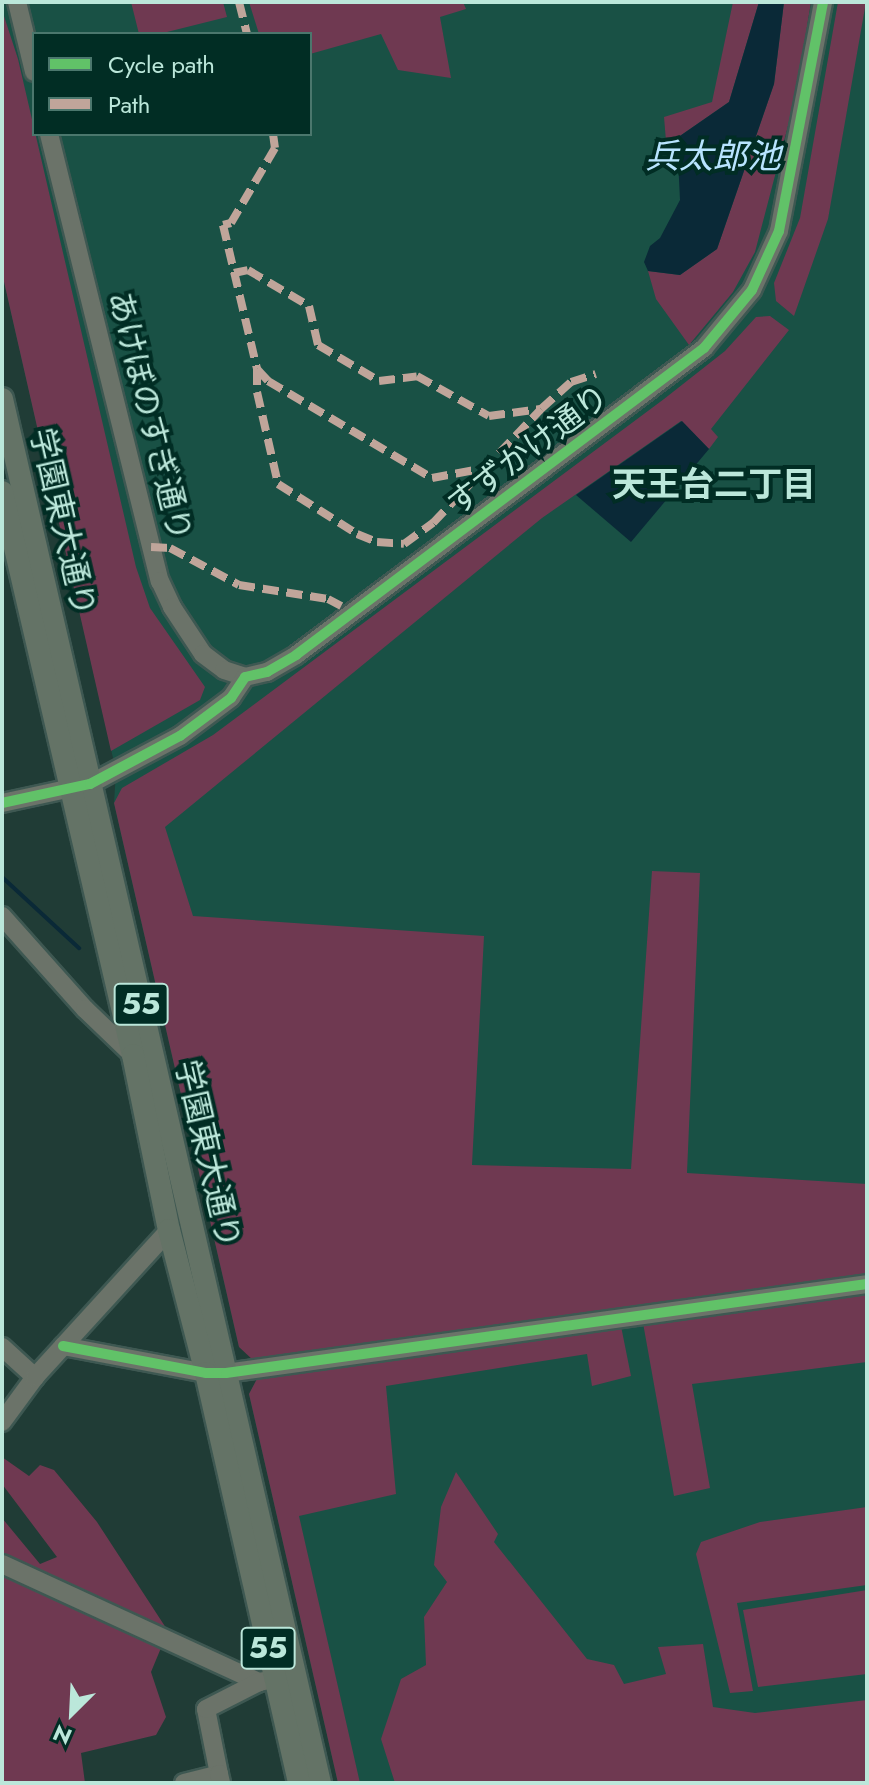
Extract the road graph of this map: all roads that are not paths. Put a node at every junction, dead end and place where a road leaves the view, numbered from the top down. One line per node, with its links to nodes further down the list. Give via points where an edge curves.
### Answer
1 (17, 2): 3 (street)
2 (823, 2): 7 (street, すずかけ通り, via 779,231 752,290 722,329 681,369 296,655 267,672)
3 (32, 64)
4 (49, 136): 7 (street, あけぼのすぎ通り, via 160,581 203,654)
5 (2, 399): 8 (main road, 学園東大通り / 55)
6 (2, 492): 8 (main road, 学園東大通り / 55)
7 (245, 677): 8 (street, via 210,717)
8 (80, 786): 9 (street); 11 (main road, 学園東大通り / 55); 16 (main road, 学園東大通り / 55)
9 (2, 803)
10 (2, 916): 11 (street)
11 (133, 1055): 12 (main road, 学園東大通り / 55)
12 (169, 1230): 14 (street); 16 (main road, 学園東大通り / 55)
13 (867, 1284): 16 (street)
14 (63, 1346): 16 (street); 17 (street)
15 (2, 1347): 17 (street)
16 (216, 1373): 20 (main road, 学園東大通り / 55); 24 (main road, 学園東大通り / 55)
17 (35, 1377): 18 (street)
18 (2, 1422)
19 (2, 1564): 20 (street)
20 (267, 1680): 21 (street, via 206,1709); 23 (main road, 学園東大通り / 55)
21 (220, 1779): 22 (street)
22 (184, 1783)
23 (299, 1783)
24 (320, 1783)

